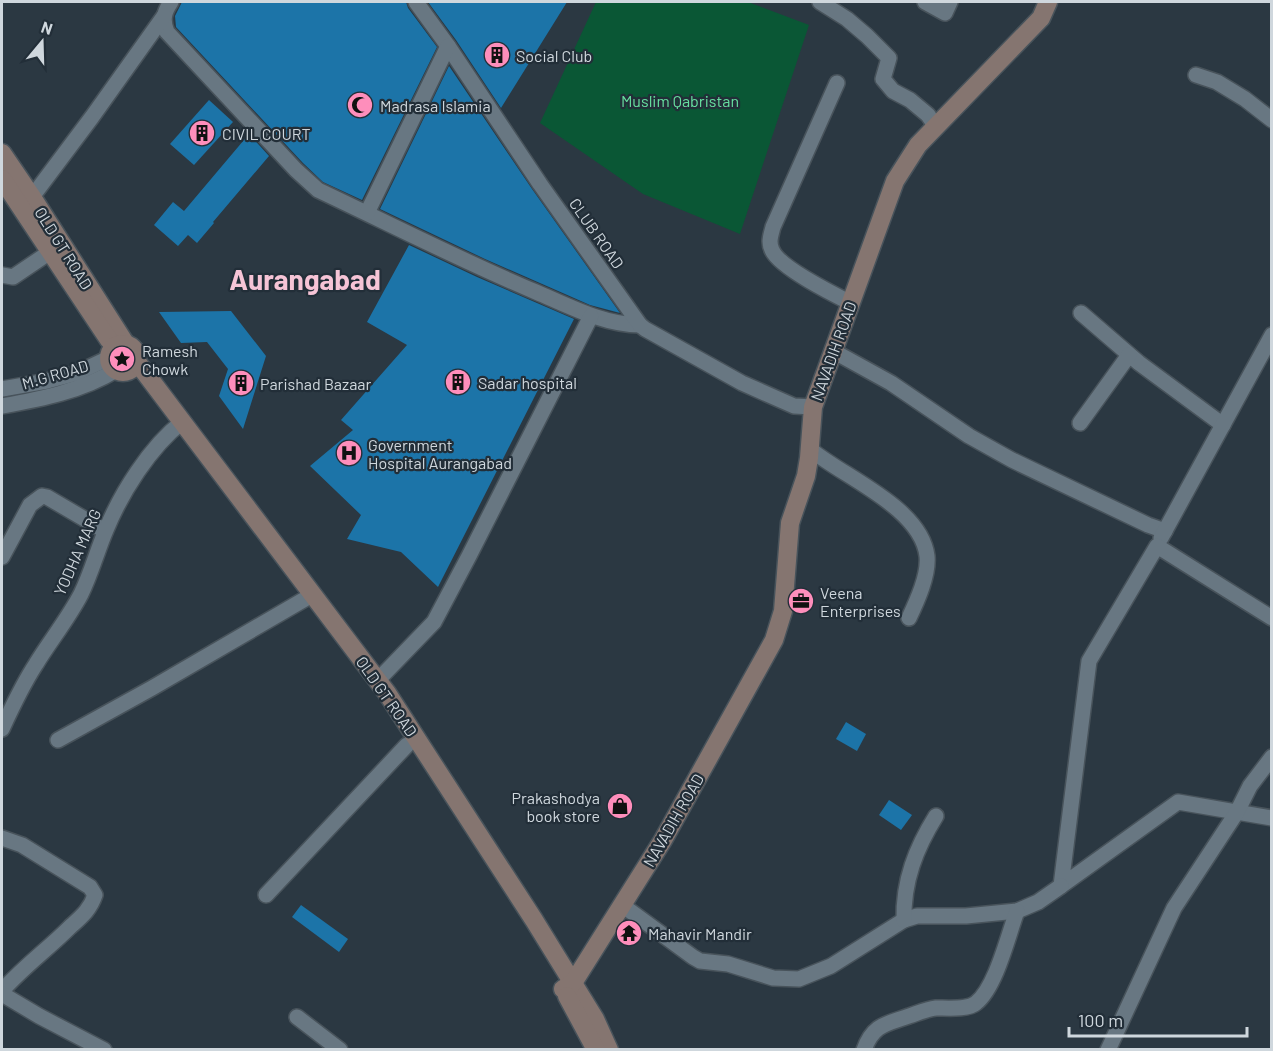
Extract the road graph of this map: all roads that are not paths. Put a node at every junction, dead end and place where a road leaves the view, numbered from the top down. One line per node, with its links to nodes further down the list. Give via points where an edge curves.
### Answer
1 (171, 2): 7 (street)
2 (416, 2): 8 (street, CLUB ROAD)
3 (820, 2): 12 (street, via 847,18 889,58 883,79 893,91 928,115)
4 (925, 2): 5 (street, via 945,13)
5 (950, 2)
6 (1048, 2): 12 (main road, NAVADIH ROAD, via 1041,18)
7 (164, 16): 15 (street); 16 (street, via 167,32 308,181 318,190)
8 (448, 46): 16 (street); 22 (street, CLUB ROAD)
9 (1196, 75): 11 (street, via 1217,82)
10 (837, 83): 19 (street, via 770,239 778,260)
11 (1272, 120)
12 (936, 127): 19 (main road, NAVADIH ROAD, via 895,181)
13 (2, 153): 15 (main road, OLD GT ROAD)
14 (2, 179): 17 (main road, OLD GT ROAD)
15 (32, 197): 26 (main road, OLD GT ROAD)
16 (367, 213): 21 (street)
17 (50, 252): 18 (street, via 13,277); 26 (main road, OLD GT ROAD)
18 (2, 275)
19 (850, 303): 24 (main road, NAVADIH ROAD)
20 (1081, 313): 25 (street)
21 (591, 316): 22 (street); 41 (street, via 434,622)
22 (640, 325): 29 (street, CLUB ROAD, via 742,383 794,406)
23 (1272, 335): 32 (street)
24 (833, 351): 29 (main road, NAVADIH ROAD); 35 (street, via 1012,460)
25 (1129, 354): 30 (street); 32 (street)
26 (121, 359): 27 (street, M.G ROAD, via 47,381); 28 (street, M.G ROAD, via 100,380 49,397); 31 (main road, OLD GT ROAD)
27 (2, 389)
28 (2, 406)
29 (813, 407): 33 (main road, NAVADIH ROAD)
30 (1080, 423)
31 (179, 425): 34 (street, YODHA MARG, via 157,446); 38 (main road, OLD GT ROAD); 41 (main road, OLD GT ROAD)
32 (1222, 425): 35 (street)
33 (810, 448): 39 (street, via 895,507 923,542 925,572); 52 (main road, NAVADIH ROAD, via 806,477 790,523 783,611 774,640)
34 (105, 531): 37 (street, via 42,496 30,505); 42 (street, YODHA MARG, via 80,596 35,664)
35 (1165, 531): 36 (street)
36 (1157, 546): 40 (street); 50 (street, via 1089,661)
37 (2, 557)
38 (305, 599): 43 (street); 44 (main road, OLD GT ROAD)
39 (909, 618)
40 (1272, 618)
41 (378, 680): 55 (main road, OLD GT ROAD, via 528,910)
42 (2, 729)
43 (58, 740)
44 (407, 745): 51 (street); 55 (main road, OLD GT ROAD)
45 (1272, 757): 46 (street)
46 (1237, 812): 48 (street); 50 (street, via 1178,802); 63 (street, via 1174,908)
47 (936, 816): 54 (street, via 912,862)
48 (1272, 818)
49 (2, 838): 56 (street, via 22,844 90,887 95,895 91,907)
50 (1062, 886): 53 (street)
51 (266, 895)
52 (622, 906): 54 (street, via 700,961 728,964 785,980 799,979 831,966); 55 (main road, NAVADIH ROAD)
53 (1017, 911): 54 (street); 62 (street, via 993,980 974,1006 932,1008 887,1022 876,1028)
54 (904, 920)
55 (568, 986): 60 (main road, OLD GT ROAD); 61 (main road, OLD GT ROAD, via 595,1019)
56 (2, 992): 58 (street)
57 (297, 1017): 59 (street)
58 (104, 1050)
59 (340, 1050)
60 (596, 1050)
61 (609, 1050)
62 (864, 1050)
63 (1108, 1050)

